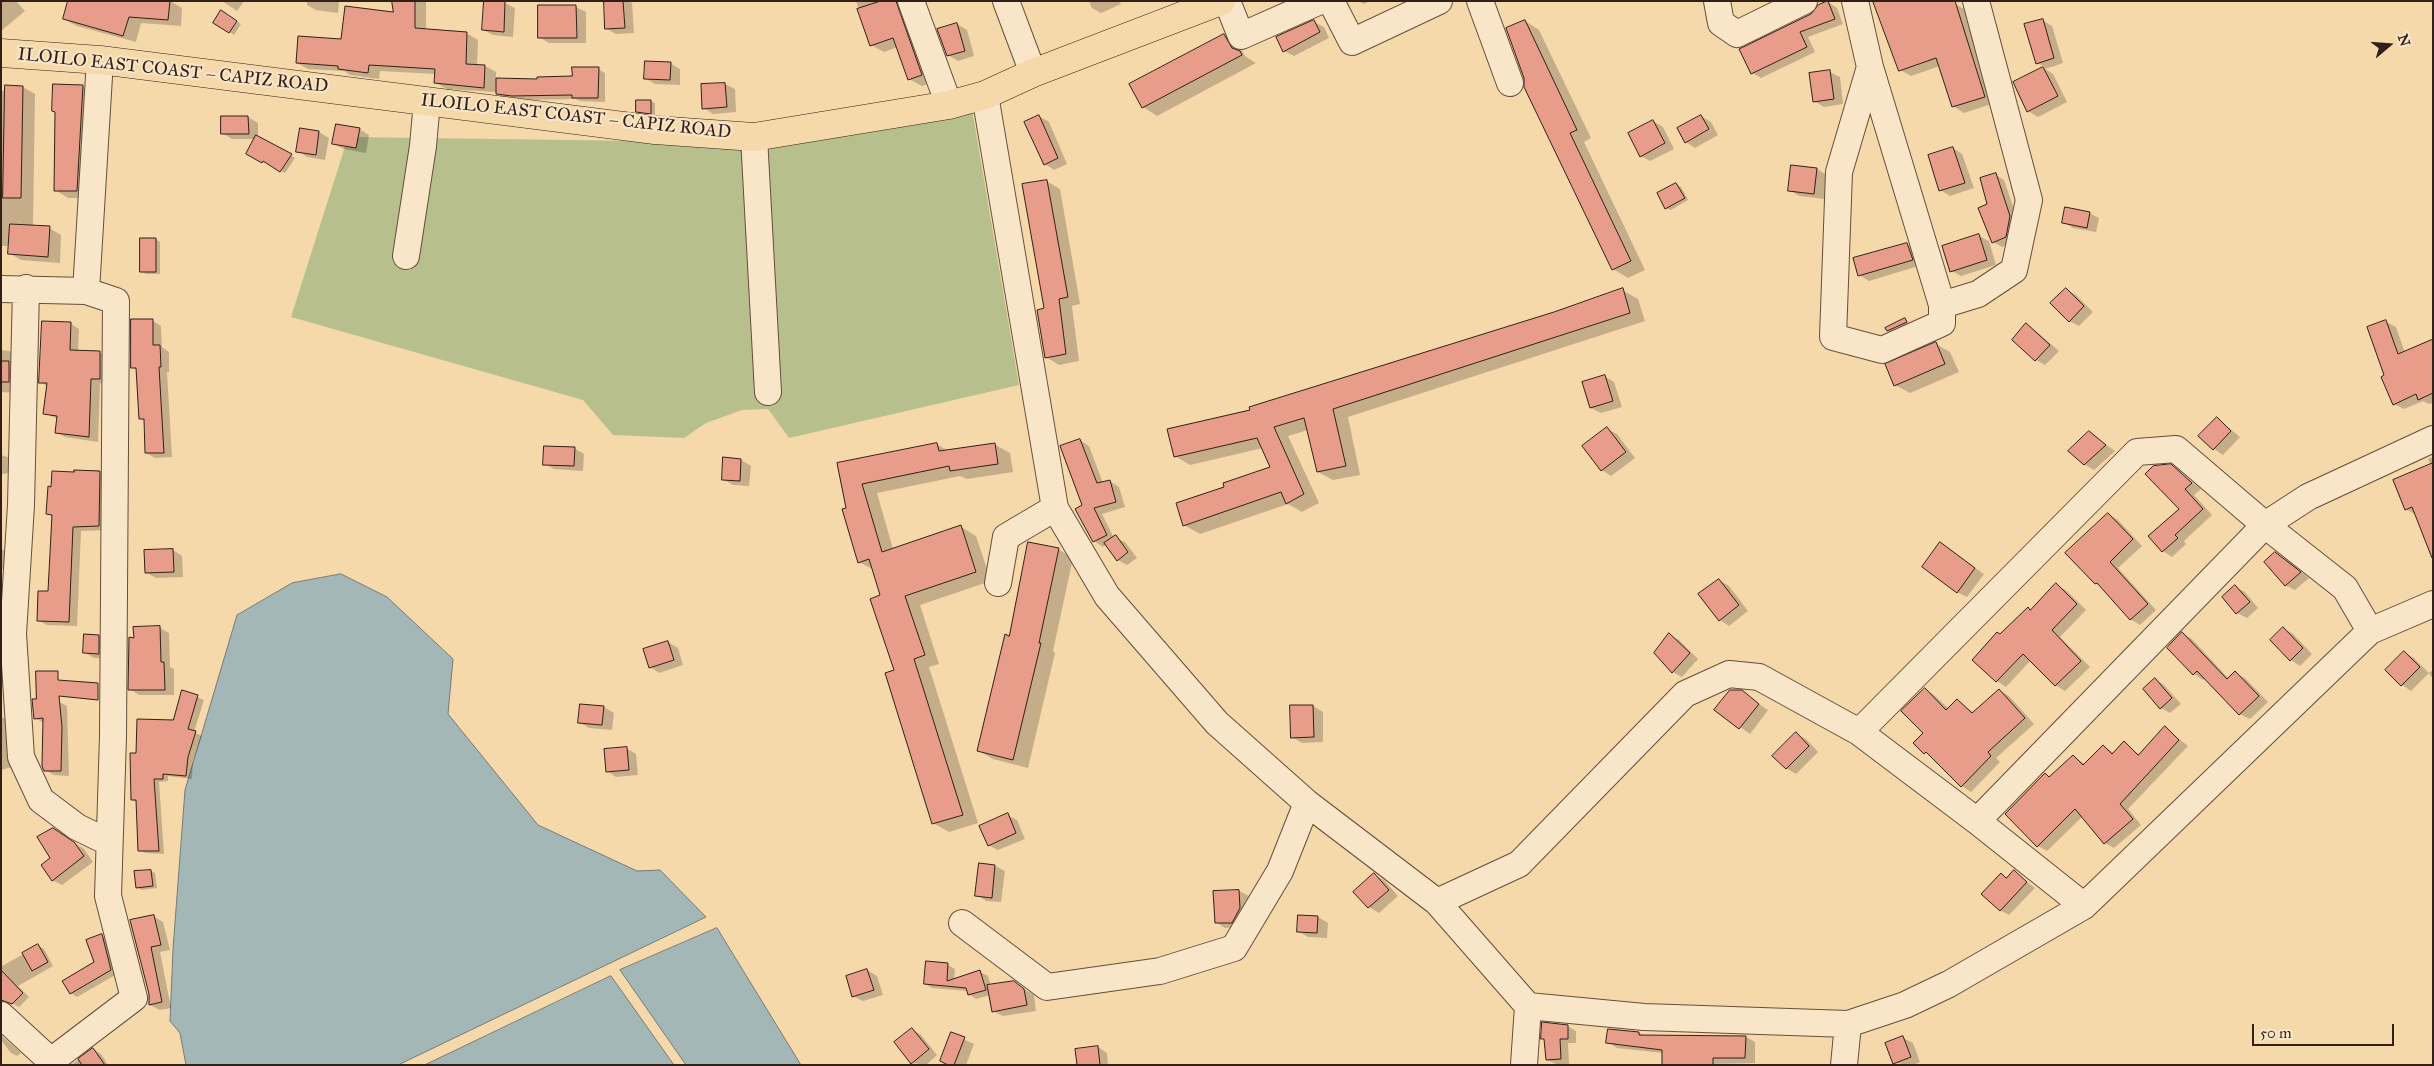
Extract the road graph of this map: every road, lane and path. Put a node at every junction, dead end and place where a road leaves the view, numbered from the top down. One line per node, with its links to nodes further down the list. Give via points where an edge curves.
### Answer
1 (911, 1): 20 (street)
2 (1006, 1): 16 (street)
3 (1221, 1): 16 (main road, ILOILO EAST COAST – CAPIZ ROAD)
4 (1227, 1): 5 (street, via 1242,36)
5 (1320, 1)
6 (1331, 1): 7 (street, via 1352,42)
7 (1439, 1)
8 (1480, 1): 17 (street)
9 (1717, 1): 10 (street, via 1721,23 1737,34)
10 (1804, 1)
11 (1855, 1): 15 (street)
12 (1976, 1): 25 (street, via 2029,200 2014,270 1978,294)
13 (1, 53): 14 (main road, ILOILO EAST COAST – CAPIZ ROAD)
14 (100, 60): 19 (main road, ILOILO EAST COAST – CAPIZ ROAD); 24 (street)
15 (1870, 67): 25 (street); 25 (street, via 1839,172 1833,337 1882,350 1942,323)
16 (1033, 73): 18 (main road, ILOILO EAST COAST – CAPIZ ROAD)
17 (1510, 83)
18 (985, 95): 20 (main road, ILOILO EAST COAST – CAPIZ ROAD); 28 (street)
19 (426, 101): 21 (main road, ILOILO EAST COAST – CAPIZ ROAD, via 655,130); 22 (street, via 423,146)
20 (949, 105): 21 (main road, ILOILO EAST COAST – CAPIZ ROAD)
21 (754, 137): 26 (street)
22 (406, 256)
23 (14, 288): 24 (street); 33 (street, via 21,505)
24 (86, 291): 37 (street, via 116,301 113,736)
25 (1942, 305)
26 (768, 392)
27 (2433, 440): 29 (street, via 2308,498)
28 (1055, 508): 30 (street, via 1006,537); 35 (street, via 1107,596 1217,723)
29 (2265, 525): 32 (street, via 2345,588); 34 (street, via 2176,449 2137,452); 36 (street)
30 (998, 583)
31 (2433, 604): 32 (street)
32 (2370, 632): 39 (street)
33 (7, 634): 37 (street, via 20,757 42,800 77,827)
34 (1859, 732): 36 (street); 38 (street, via 1759,677 1729,674 1685,694 1519,864)
35 (1307, 803): 38 (street); 40 (street, via 1280,871 1234,948 1160,971 1047,987)
36 (1977, 821): 39 (street)
37 (108, 842): 42 (street, via 108,896 134,998 51,1061)
38 (1438, 902): 41 (street)
39 (2084, 906): 43 (street, via 1949,984 1904,1006)
40 (962, 922)
41 (1528, 1006): 43 (street, via 1644,1017); 44 (street)
42 (1, 1014)
43 (1848, 1024): 45 (street)
44 (1524, 1065)
45 (1844, 1065)

